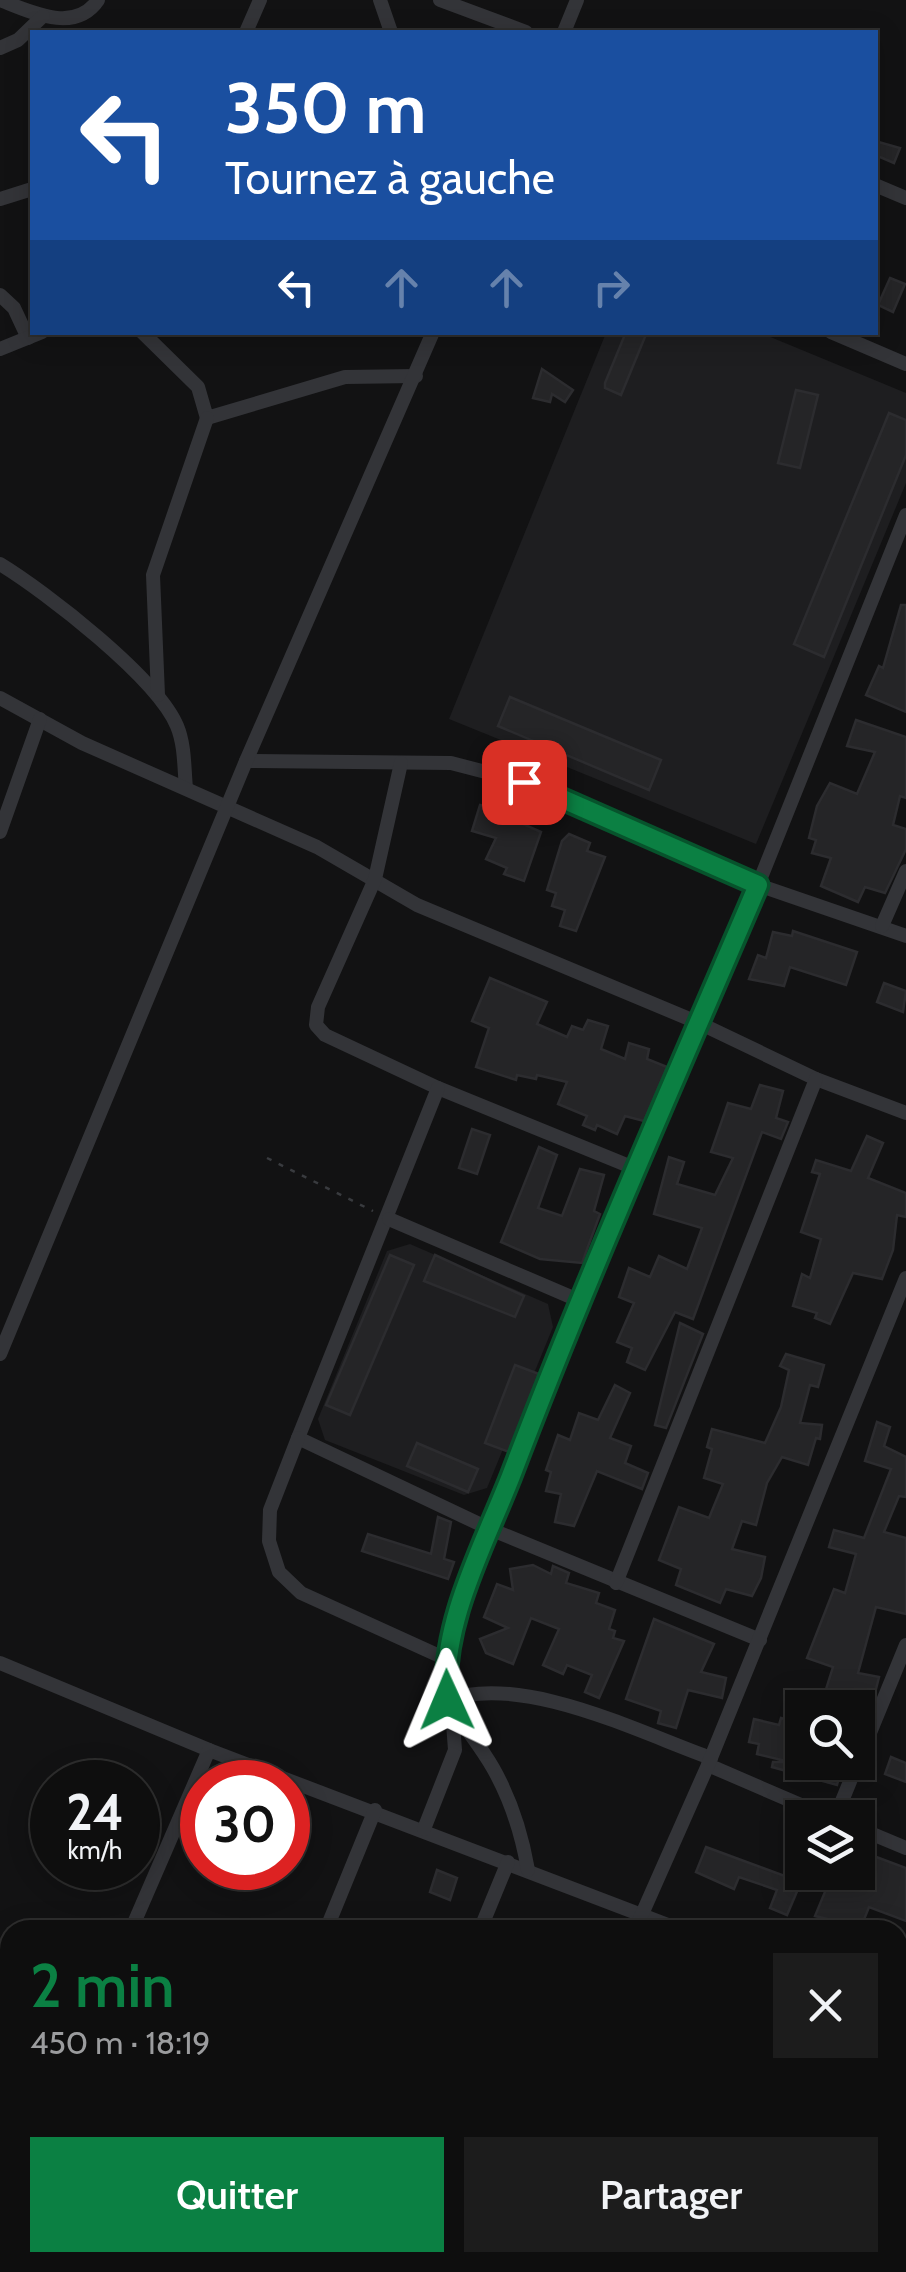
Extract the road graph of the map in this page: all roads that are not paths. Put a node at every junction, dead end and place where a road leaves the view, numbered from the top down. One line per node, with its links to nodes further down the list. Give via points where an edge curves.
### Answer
1 (0, 0): 7 (street)
2 (98, 0): 7 (street, via 82,16)
3 (260, 0): 8 (street)
4 (380, 0): 9 (street)
5 (440, 0): 10 (street)
6 (578, 0): 11 (street)
7 (43, 16): 12 (street)
8 (247, 30)
9 (390, 30)
10 (521, 30)
11 (565, 30)
12 (0, 48)
13 (878, 186): 15 (street)
14 (30, 190): 16 (street)
15 (906, 198)
16 (0, 199)
17 (0, 295): 18 (street)
18 (30, 329)
19 (35, 335): 23 (street)
20 (145, 335): 26 (street, via 198,387)
21 (432, 335): 25 (street)
22 (838, 335): 24 (street)
23 (0, 349)
24 (906, 364)
25 (416, 376): 26 (street, via 345,378); 32 (street)
26 (207, 418): 29 (street, via 152,575)
27 (906, 514): 39 (street)
28 (0, 564): 29 (street, via 40,588)
29 (158, 695): 34 (street, via 177,726)
30 (0, 698): 31 (street)
31 (40, 718): 34 (street); 36 (street)
32 (246, 761): 33 (street); 35 (street)
33 (401, 763): 38 (street); 39 (street, via 451,763 524,782)
34 (186, 788): 35 (street)
35 (228, 806): 38 (street); 51 (street)
36 (0, 832)
37 (906, 871): 40 (street)
38 (375, 879): 42 (street, via 417,905); 44 (street, via 316,1025)
39 (758, 885): 40 (street); 42 (street)
40 (882, 926): 41 (street)
41 (906, 936)
42 (699, 1023): 43 (street); 46 (street)
43 (816, 1079): 45 (street); 54 (street)
44 (438, 1088): 46 (street); 47 (street)
45 (906, 1113)
46 (634, 1168): 50 (street)
47 (389, 1219): 50 (street); 52 (street)
48 (906, 1278): 49 (street)
49 (903, 1295): 55 (street)
50 (578, 1300): 53 (street)
51 (0, 1354)
52 (298, 1438): 53 (street); 57 (street, via 270,1510 268,1540 279,1572 301,1593)
53 (490, 1529): 54 (street); 57 (street)
54 (616, 1583): 55 (street)
55 (760, 1640): 61 (street)
56 (906, 1645): 63 (street)
57 (444, 1658): 59 (street)
58 (0, 1663): 60 (street)
59 (450, 1705): 61 (street, via 473,1690 530,1697); 65 (street, via 455,1750); 69 (street, via 494,1770)
60 (209, 1750): 64 (street); 71 (street)
61 (709, 1762): 62 (street); 70 (street)
62 (793, 1800)
63 (841, 1800)
64 (375, 1810): 65 (street); 72 (street)
65 (424, 1829): 68 (street)
66 (875, 1835): 67 (street)
67 (906, 1848)
68 (508, 1862): 69 (street); 73 (street)
69 (528, 1870): 70 (street)
70 (642, 1913): 74 (street); 75 (street)
71 (135, 1920)
72 (330, 1920)
73 (484, 1920)
74 (639, 1920)
75 (658, 1920)

